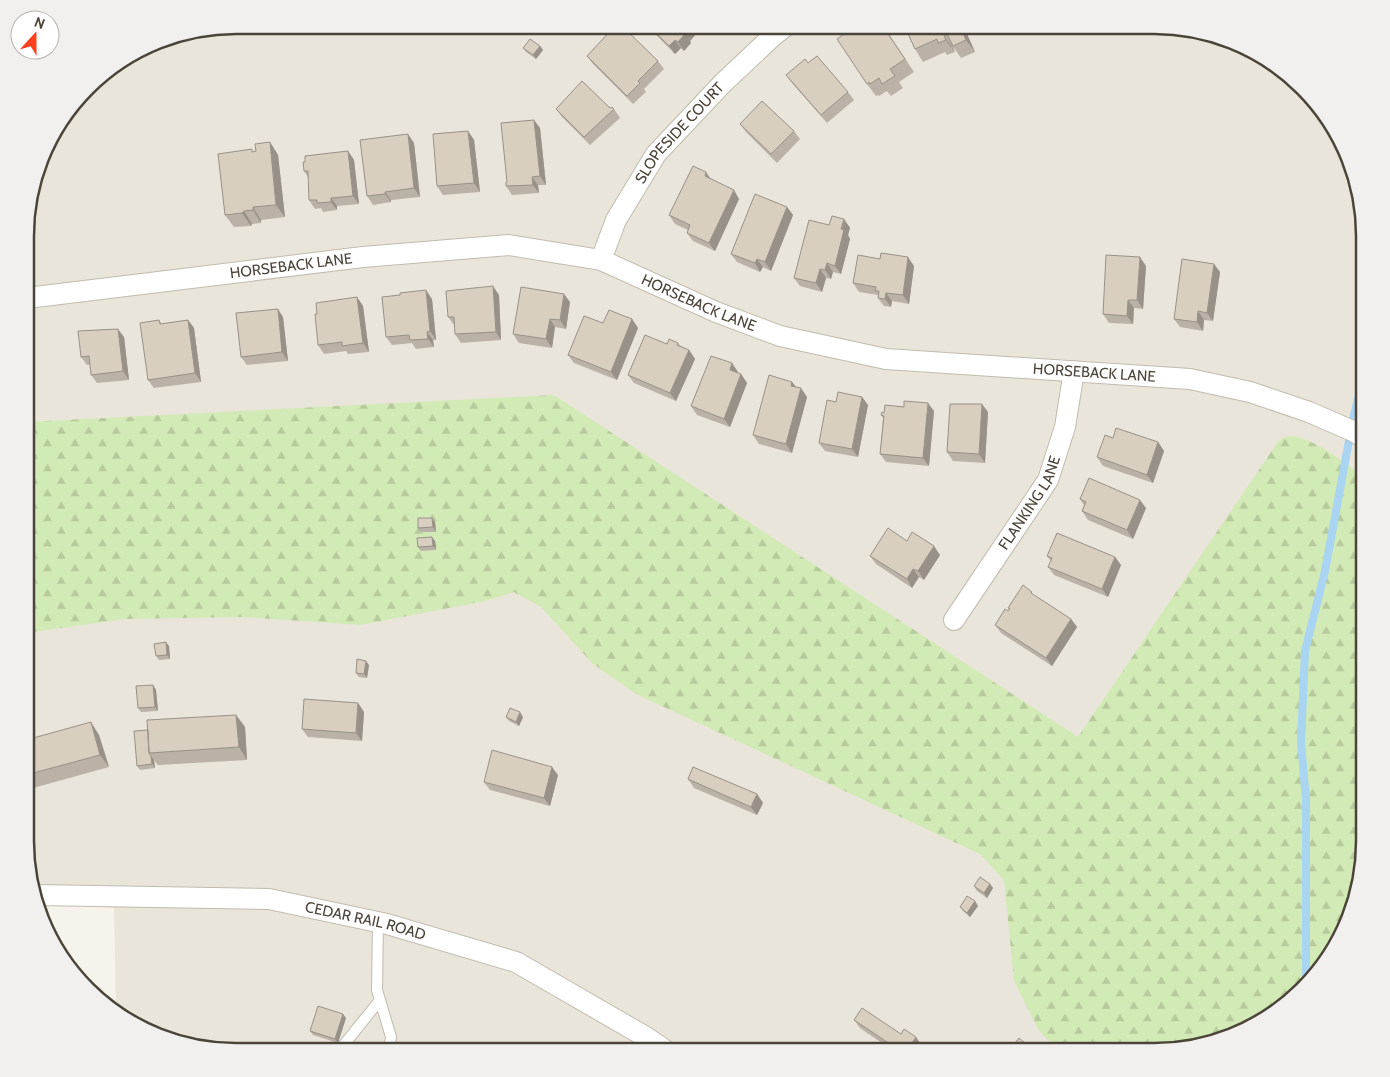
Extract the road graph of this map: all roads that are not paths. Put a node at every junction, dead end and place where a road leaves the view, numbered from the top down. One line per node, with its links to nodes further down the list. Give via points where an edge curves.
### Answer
1 (776, 34): 2 (street, SLOPESIDE COURT, via 723,83 656,154 616,220)
2 (601, 260): 3 (street, HORSEBACK LANE, via 509,245 363,257); 4 (street, HORSEBACK LANE, via 716,312 780,336 886,359)
3 (34, 297)
4 (1074, 371): 5 (street, HORSEBACK LANE, via 1190,379 1250,392 1310,412); 6 (street, FLANKING LANE, via 1065,427 1048,480)
5 (1356, 433)
6 (954, 620)
7 (41, 895): 8 (street, CEDAR RAIL ROAD, via 269,899)
8 (378, 922): 9 (lane, via 377,990); 12 (street, CEDAR RAIL ROAD, via 516,962)
9 (380, 1000): 10 (lane); 11 (lane, via 391,1037)
10 (345, 1043)
11 (390, 1043)
12 (655, 1043)

